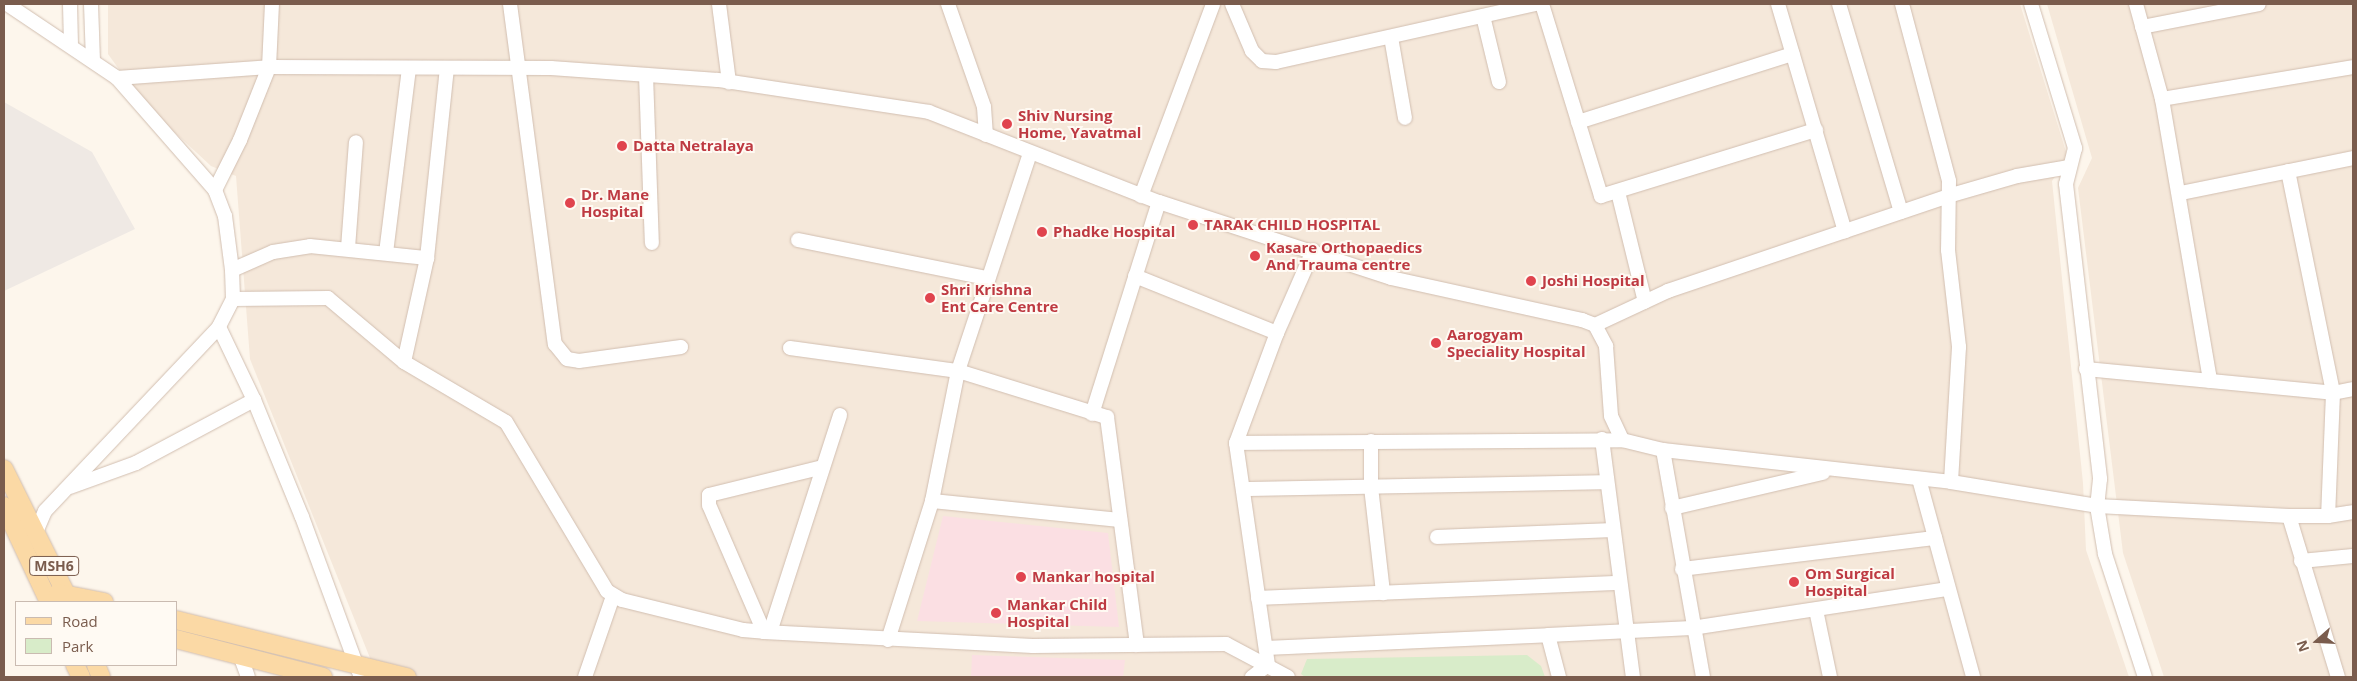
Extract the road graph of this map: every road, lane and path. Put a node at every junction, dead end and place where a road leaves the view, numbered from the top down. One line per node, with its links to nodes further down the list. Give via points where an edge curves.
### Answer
1 (7, 4): 22 (street)
2 (70, 4): 22 (street)
3 (91, 4): 24 (street)
4 (272, 4): 25 (street)
5 (510, 4): 29 (street)
6 (719, 4): 32 (street)
7 (948, 4): 38 (street, via 984,107)
8 (1214, 4): 47 (street)
9 (1232, 4): 21 (street, via 1252,51 1262,61 1276,62)
10 (1536, 4): 18 (street)
11 (1542, 4): 36 (street)
12 (1778, 4): 23 (street)
13 (1839, 4): 50 (street)
14 (1902, 4): 48 (street, via 1949,181)
15 (2031, 4): 42 (street, via 2075,148)
16 (2136, 4): 20 (street)
17 (2259, 4): 20 (street)
18 (1518, 6): 19 (street)
19 (1483, 16): 21 (street); 33 (street)
20 (2142, 28): 34 (street)
21 (1391, 37): 35 (street)
22 (71, 46): 24 (street)
23 (1793, 54): 36 (street); 37 (street)
24 (93, 60): 31 (street)
25 (269, 67): 27 (street); 31 (street); 44 (street, via 240,140)
26 (2353, 67): 34 (street)
27 (410, 69): 28 (street); 55 (street)
28 (447, 69): 29 (street); 57 (street)
29 (520, 69): 30 (street); 66 (street, via 547,302 559,352 567,359 579,361)
30 (646, 75): 32 (street); 53 (street)
31 (117, 78): 44 (street)
32 (730, 82): 38 (street, via 929,112)
33 (1498, 82)
34 (2162, 99): 46 (street)
35 (1405, 118)
36 (1578, 122): 45 (street, via 1599,194 1603,197)
37 (1816, 130): 45 (street); 51 (street)
38 (986, 135): 40 (street)
39 (356, 142): 54 (street)
40 (1030, 153): 47 (street); 60 (street)
41 (2353, 158): 43 (street)
42 (2069, 167): 48 (street, via 2017,176); 69 (street, via 2066,184)
43 (2288, 171): 46 (street); 73 (street)
44 (215, 190): 58 (street, via 225,216)
45 (1618, 192): 62 (street)
46 (2181, 192): 71 (street)
47 (1141, 196): 49 (street)
48 (1948, 196): 50 (street); 87 (street, via 1948,250 1959,347)
49 (1159, 202): 56 (street); 59 (street)
50 (1901, 212): 51 (street)
51 (1845, 231): 62 (street, via 1668,291)
52 (798, 240): 60 (street)
53 (652, 243)
54 (348, 248): 55 (street); 58 (street, via 304,247 273,252)
55 (386, 252): 57 (street)
56 (1313, 252): 63 (street, via 1391,278); 65 (street)
57 (426, 258): 68 (street)
58 (232, 270): 61 (street)
59 (1136, 276): 65 (street); 75 (street)
60 (986, 278): 70 (street)
61 (233, 299): 64 (street); 68 (street, via 328,298)
62 (1645, 302): 63 (street)
63 (1595, 325): 78 (street, via 1606,346 1611,416)
64 (219, 327): 74 (street); 89 (street)
65 (1277, 333): 80 (street)
66 (681, 348)
67 (790, 348): 70 (street)
68 (405, 356): 111 (street, via 506,422)
69 (2086, 369): 71 (street); 92 (street, via 2100,479)
70 (958, 371): 75 (street); 91 (street)
71 (2210, 381): 73 (street)
72 (2353, 390): 73 (street)
73 (2333, 393): 98 (street)
74 (254, 400): 89 (street, via 136,464); 128 (street)
75 (1092, 414): 99 (street, via 1107,417)
76 (840, 415): 82 (street)
77 (1602, 439): 78 (street); 79 (street); 86 (street)
78 (1622, 440): 81 (street)
79 (1371, 441): 80 (street); 88 (street)
80 (1236, 443): 90 (street)
81 (1663, 450): 84 (street); 93 (street)
82 (823, 467): 120 (street); 120 (street, via 709,495 709,506)
83 (4, 469): 94 (main road)
84 (1832, 471): 85 (street); 93 (street)
85 (1919, 479): 87 (street); 103 (street)
86 (1607, 482): 88 (street); 101 (street)
87 (1951, 482): 92 (street)
88 (1371, 487): 90 (street); 110 (street)
89 (69, 488): 94 (street)
90 (1242, 489): 114 (street)
91 (932, 501): 99 (street); 123 (street)
92 (2097, 506): 97 (street); 140 (street, via 2105,554)
93 (1672, 508): 107 (street)
94 (37, 512): 96 (main road, MSH6); 100 (main road, MSH6)
95 (2353, 512): 98 (street)
96 (6, 516): 104 (main road, MSH6)
97 (2289, 516): 98 (street); 106 (street)
98 (2328, 516)
99 (1120, 520): 124 (street)
100 (37, 530): 104 (main road); 113 (main road, MSH6)
101 (1613, 530): 102 (street); 108 (street)
102 (1436, 537)
103 (1935, 538): 107 (street); 109 (street)
104 (12, 542): 112 (main road, MSH6)
105 (2353, 556): 106 (street)
106 (2301, 561): 141 (street)
107 (1682, 569): 118 (street)
108 (1620, 583): 110 (street); 119 (street)
109 (1948, 590): 116 (street); 139 (street)
110 (1383, 593): 114 (street)
111 (613, 596): 120 (street, via 743,630); 132 (street)
112 (47, 598): 113 (main road)
113 (68, 598): 115 (main road)
114 (1258, 598): 125 (street)
115 (95, 601)
116 (1816, 610): 118 (street); 138 (street)
117 (178, 621): 128 (main road)
118 (1692, 628): 119 (street); 137 (street)
119 (1628, 631): 121 (street); 136 (street)
120 (767, 632): 123 (street)
121 (1548, 635): 125 (street); 135 (street)
122 (178, 640): 126 (main road)
123 (888, 640): 124 (street, via 1033,646)
124 (1137, 645): 127 (street, via 1226,644)
125 (1266, 648): 127 (street)
126 (240, 655): 129 (street); 130 (main road)
127 (1268, 664): 133 (street); 134 (street)
128 (359, 670): 131 (main road)
129 (248, 677)
130 (323, 677)
131 (407, 677)
132 (585, 677)
133 (1252, 677)
134 (1288, 677)
135 (1559, 677)
136 (1633, 677)
137 (1703, 677)
138 (1830, 677)
139 (1973, 677)
140 (2145, 677)
141 (2338, 677)

